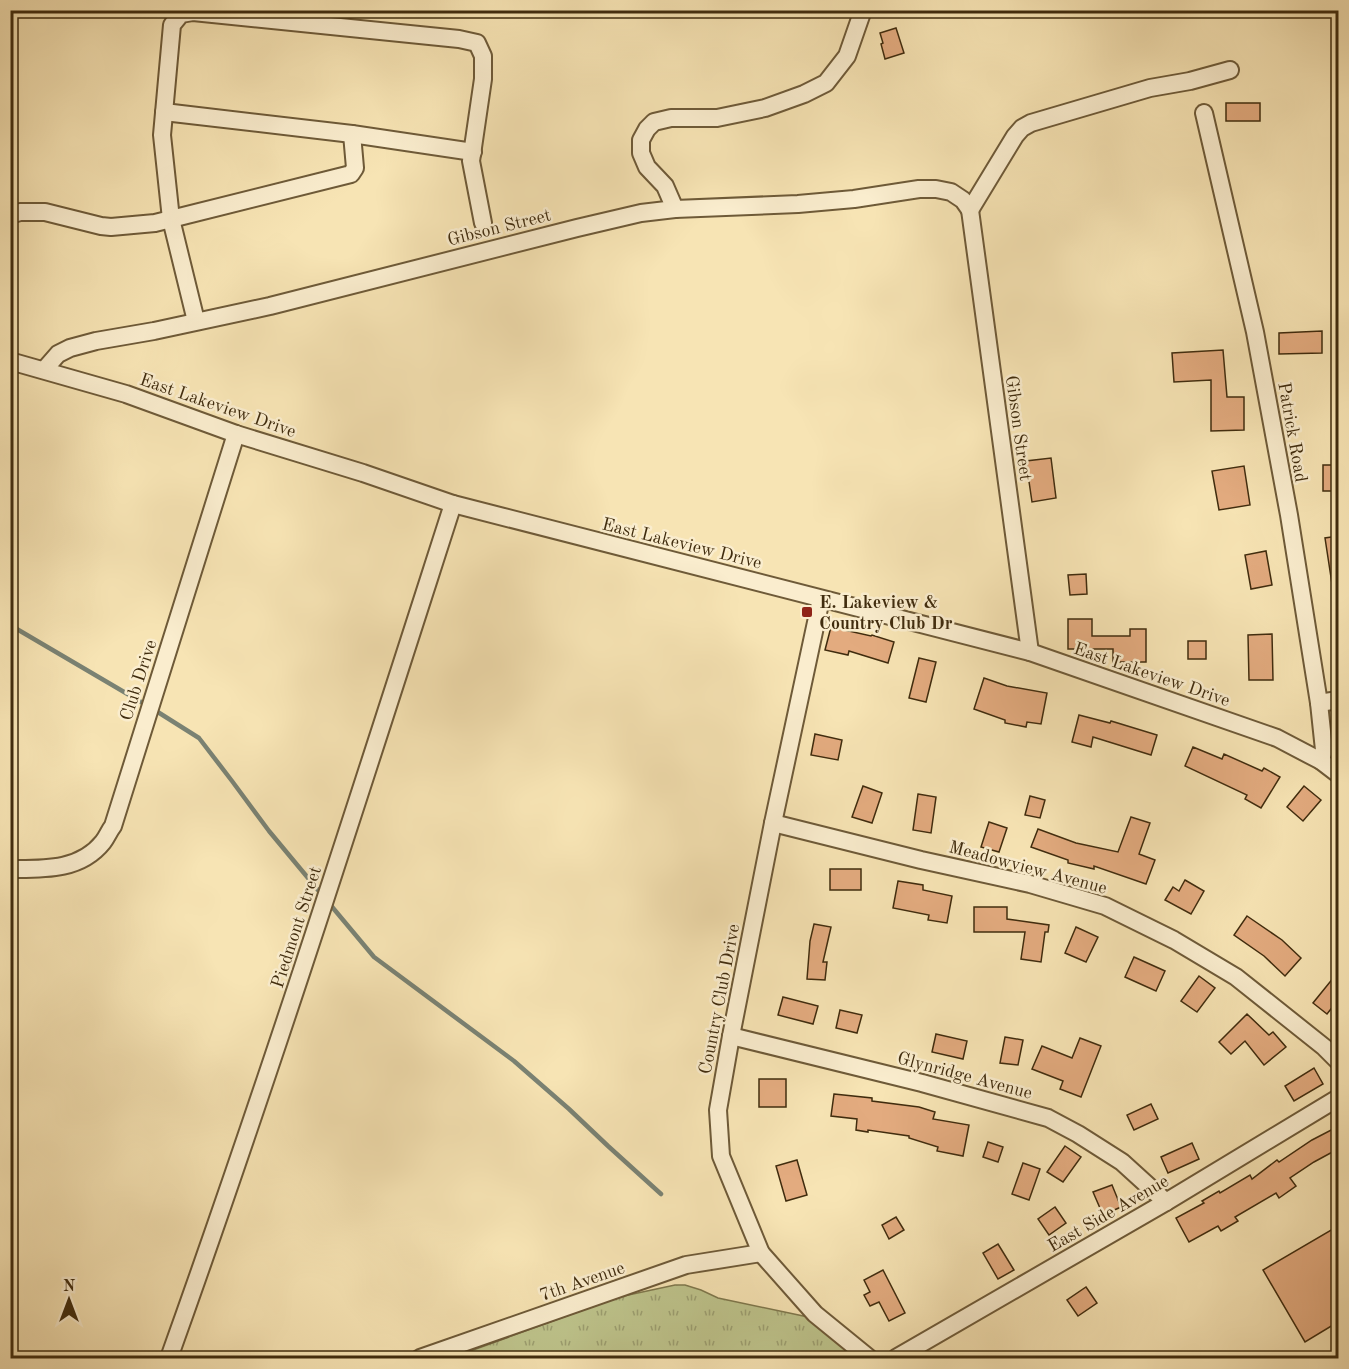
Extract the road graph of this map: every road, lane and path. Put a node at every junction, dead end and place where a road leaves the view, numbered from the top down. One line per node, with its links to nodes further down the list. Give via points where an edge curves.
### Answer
1 (863, 10): 7 (street, via 848,56 826,83 765,108 717,118 671,118 654,122 646,129 641,153 646,167 665,186)
2 (1230, 70): 8 (street, via 1150,88 1031,123 1015,136)
3 (164, 112): 5 (street); 6 (street, via 172,25 181,14 193,12 459,39 477,44 483,56); 10 (street, via 162,135)
4 (1204, 112): 20 (street, Patrick Road, via 1256,332)
5 (352, 134): 6 (street); 10 (street, via 355,168 351,174)
6 (473, 152): 11 (street, via 471,161)
7 (675, 209): 8 (street, Gibson Street, via 798,204 936,189 951,192); 12 (street, Gibson Street, via 641,213)
8 (970, 210): 18 (street, Gibson Street)
9 (10, 215): 10 (street, via 45,212 111,227)
10 (171, 219): 12 (street)
11 (483, 223)
12 (196, 321): 14 (street, Gibson Street, via 70,348 58,354)
13 (10, 361): 14 (street, East Lakeview Drive)
14 (44, 370): 15 (street, East Lakeview Drive, via 126,394)
15 (236, 434): 16 (street, East Lakeview Drive); 24 (street, Club Drive, via 112,825 103,842 73,864)
16 (453, 504): 17 (street, East Lakeview Drive); 30 (street, Piedmont Street, via 270,1069)
17 (821, 599): 18 (street, East Lakeview Drive); 23 (street, Country Club Drive)
18 (1030, 652): 21 (street, East Lakeview Drive, via 1277,738)
19 (1338, 700): 20 (street)
20 (1319, 704): 21 (street, Patrick Road, via 1324,750)
21 (1321, 761): 22 (street, East Lakeview Drive)
22 (1338, 774)
23 (773, 823): 25 (street, Country Club Drive); 26 (street, Meadowview Avenue, via 1030,884 1105,906 1174,939 1236,977)
24 (10, 869)
25 (730, 1036): 28 (street, Glynridge Avenue, via 1048,1118 1122,1162); 29 (street, Country Club Drive, via 718,1110 721,1156)
26 (1338, 1061)
27 (1338, 1098): 28 (street, East Side Avenue)
28 (1166, 1202): 33 (street, East Side Avenue)
29 (761, 1253): 31 (street, 7th Avenue, via 686,1265); 32 (street, Country Club Drive, via 815,1314)
30 (169, 1359)
31 (420, 1359)
32 (868, 1359)
33 (896, 1359)

